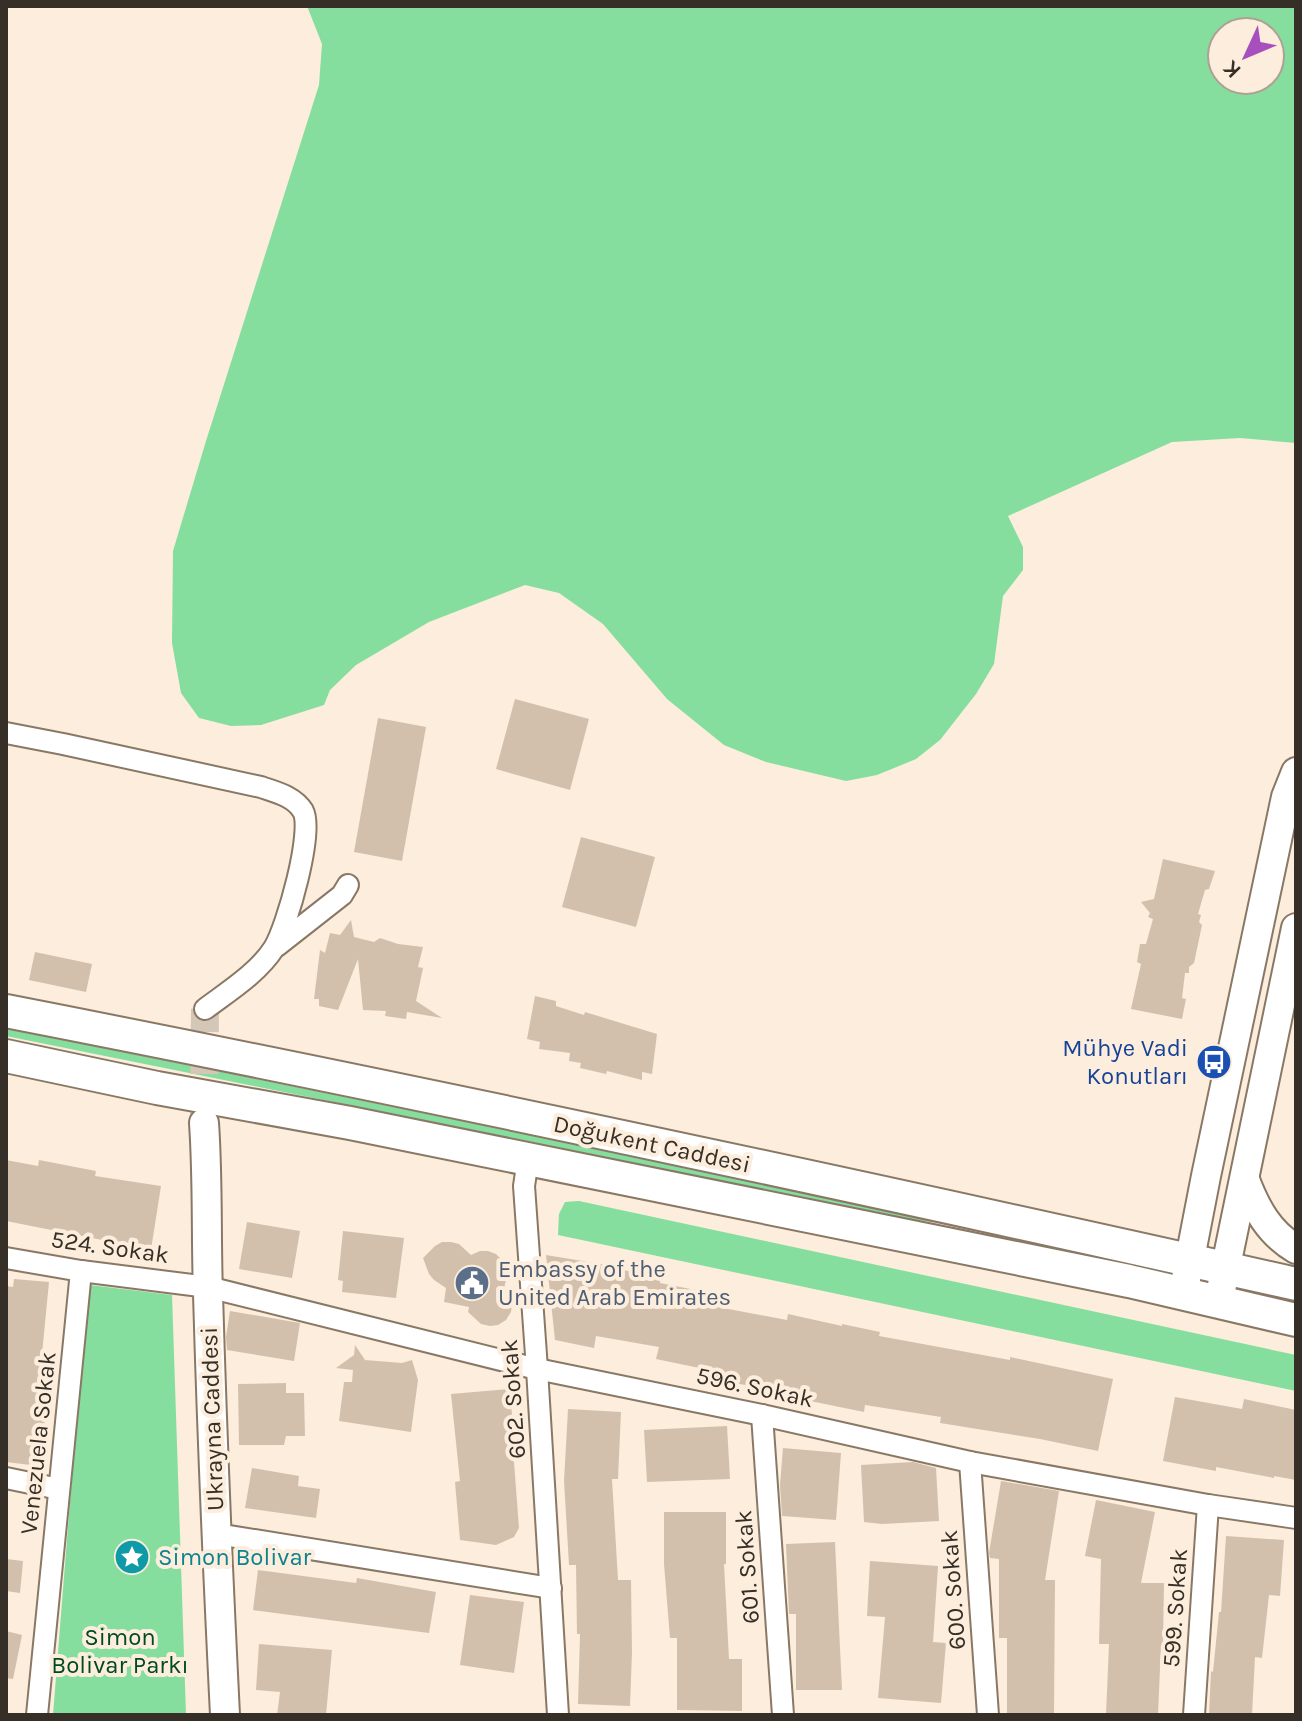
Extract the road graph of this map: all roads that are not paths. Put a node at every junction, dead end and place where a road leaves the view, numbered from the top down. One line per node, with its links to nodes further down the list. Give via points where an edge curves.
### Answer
1 (6, 733): 5 (street, via 261,787 296,803 306,824 298,878)
2 (1296, 772): 14 (main road, via 1286,797)
3 (348, 885): 5 (street)
4 (1296, 928): 11 (main road)
5 (274, 949): 6 (street)
6 (205, 1009)
7 (6, 1011): 14 (main road, Doğukent Caddesi)
8 (6, 1056): 10 (main road, Doğukent Caddesi)
9 (204, 1123): 18 (main road, Ukrayna Caddesi)
10 (528, 1159): 19 (main road, Doğukent Caddesi); 22 (street, 602. Sokak, via 524,1186)
11 (1245, 1180): 12 (main road, via 1265,1221); 15 (main road)
12 (1296, 1249)
13 (6, 1258): 16 (street, 524. Sokak)
14 (1190, 1260): 15 (main road, Doğukent Caddesi); 19 (main road)
15 (1225, 1268): 17 (main road, Doğukent Caddesi); 20 (main road)
16 (81, 1271): 18 (street, 524. Sokak); 26 (street, Venezuela Sokak)
17 (1296, 1284)
18 (208, 1287): 22 (street, 596. Sokak); 29 (main road, Ukrayna Caddesi)
19 (1183, 1295): 20 (main road, Doğukent Caddesi)
20 (1218, 1302): 21 (main road, Doğukent Caddesi)
21 (1296, 1320)
22 (537, 1369): 23 (street, 596. Sokak); 30 (street, 602. Sokak)
23 (762, 1415): 24 (street, 596. Sokak); 34 (street, 601. Sokak)
24 (970, 1462): 27 (street, 596. Sokak); 35 (street, 600. Sokak)
25 (6, 1478): 26 (street)
26 (59, 1489): 31 (street, Venezuela Sokak)
27 (1208, 1505): 28 (street, 596. Sokak); 36 (street, 599. Sokak)
28 (1296, 1518)
29 (217, 1534): 30 (street); 32 (main road, Ukrayna Caddesi)
30 (551, 1588): 33 (street, 602. Sokak)
31 (37, 1715)
32 (225, 1715)
33 (558, 1715)
34 (783, 1715)
35 (988, 1715)
36 (1194, 1715)

